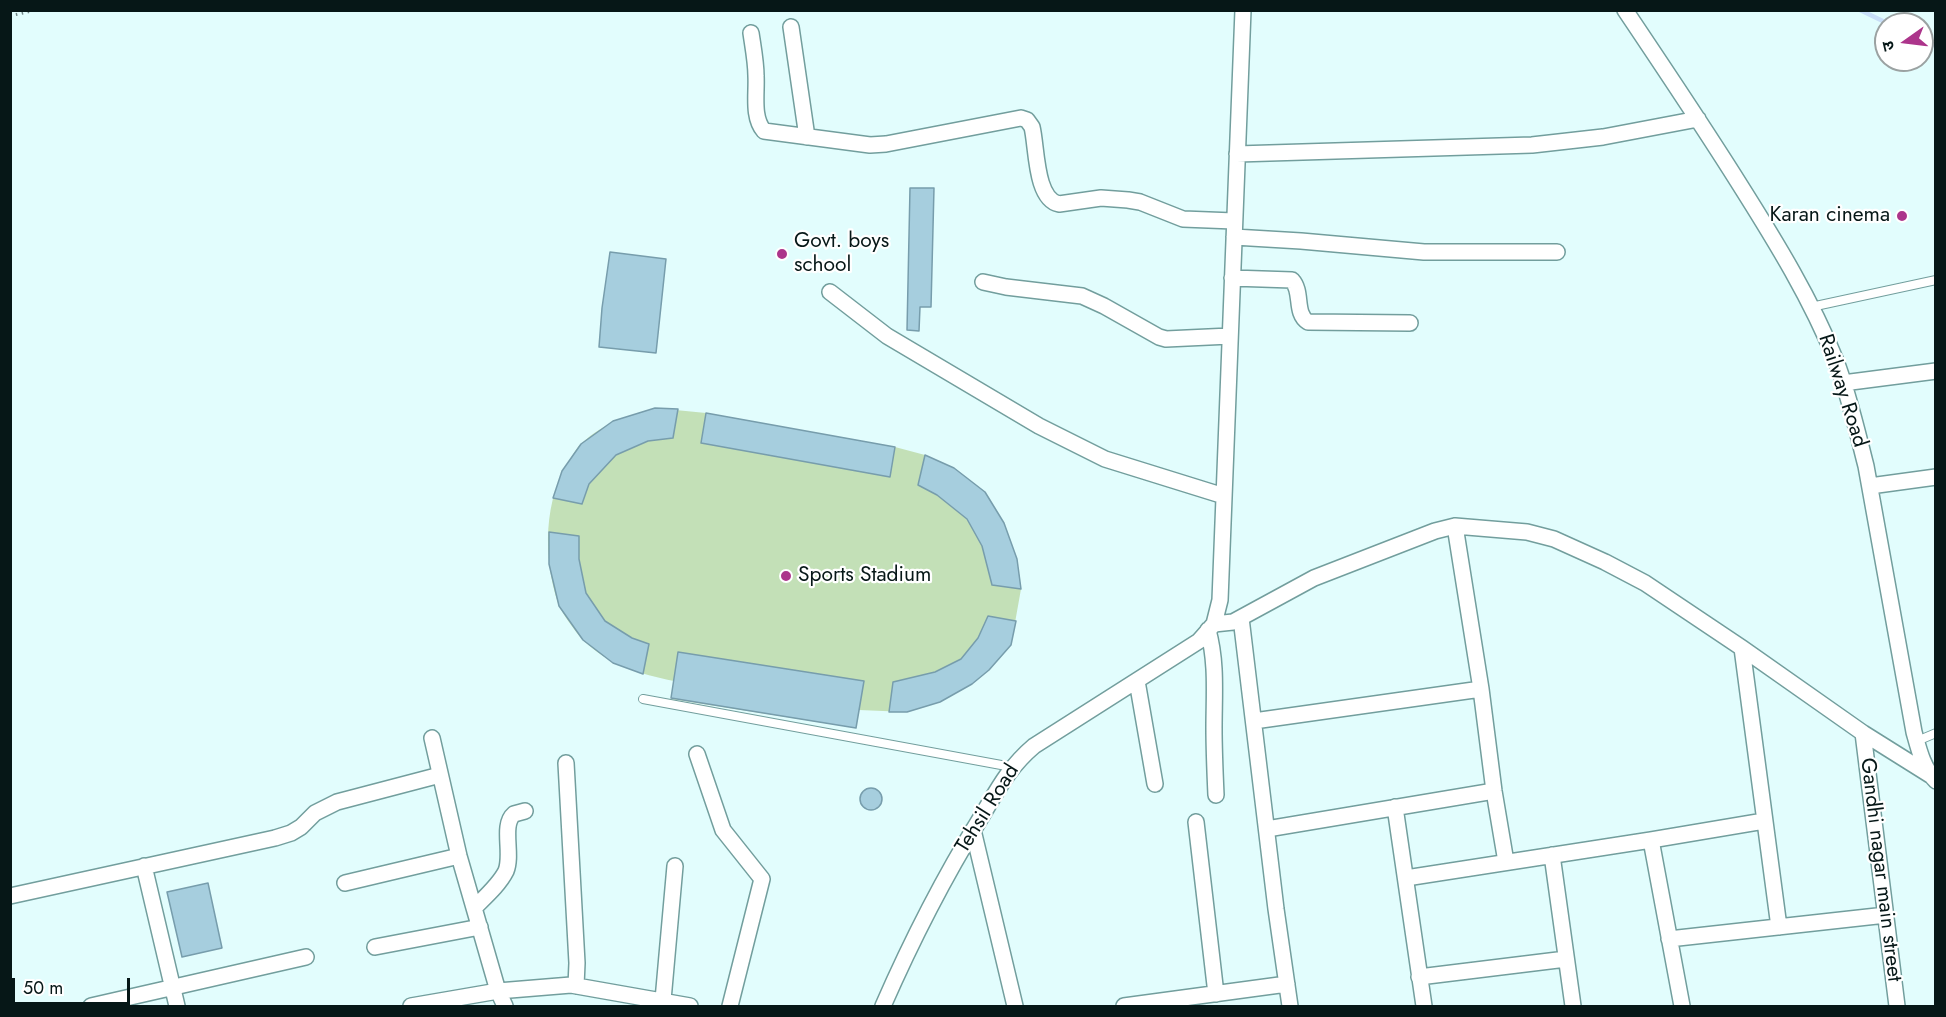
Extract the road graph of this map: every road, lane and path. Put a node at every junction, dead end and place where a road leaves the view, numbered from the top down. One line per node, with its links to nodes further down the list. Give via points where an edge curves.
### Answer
1 (36, 10): 4 (path)
2 (1243, 10): 9 (street)
3 (1625, 10): 7 (street, Railway Road)
4 (10, 16)
5 (791, 27): 8 (street)
6 (751, 33): 8 (street, via 759,125 772,134)
7 (1698, 119): 9 (street, via 1603,137 1532,145); 17 (street, Railway Road, via 1772,236)
8 (807, 137): 10 (street, via 885,144 1021,118 1032,126 1041,185 1053,203 1101,198 1128,200 1183,219)
9 (1237, 154): 10 (street)
10 (1234, 221): 11 (street)
11 (1234, 237): 12 (street, via 1424,252); 13 (street)
12 (1557, 252)
13 (1232, 278): 18 (street, via 1292,280 1298,290 1301,314 1308,322); 19 (street)
14 (1935, 280): 17 (lane)
15 (982, 282): 19 (street, via 1082,296 1166,339)
16 (830, 292): 24 (street, via 887,336 1056,436 1106,459)
17 (1811, 307): 21 (street, Railway Road)
18 (1410, 322)
19 (1230, 336): 24 (street)
20 (1935, 371): 21 (street)
21 (1844, 383): 23 (street, Railway Road)
22 (1935, 477): 23 (street)
23 (1870, 486): 36 (street, Railway Road)
24 (1224, 496): 27 (street, via 1220,600)
25 (1455, 526): 26 (street, via 1337,568); 28 (street, via 1527,532 1583,551 1645,583); 30 (street)
26 (1241, 618): 27 (street); 32 (street)
27 (1211, 627): 29 (street, Tehsil Road, via 1199,641); 44 (street, via 1216,682)
28 (1742, 648): 33 (street); 47 (street)
29 (1137, 681): 39 (street, Tehsil Road, via 1034,746); 42 (street)
30 (1481, 689): 32 (street); 43 (street)
31 (644, 699): 39 (lane)
32 (1254, 721): 49 (street)
33 (1863, 733): 41 (street); 61 (street, Gandhi nagar main street)
34 (1935, 733): 36 (lane)
35 (432, 738): 40 (street)
36 (1917, 741): 41 (street, Railway Road, via 1922,761)
37 (697, 754): 81 (street, via 723,830 762,879)
38 (566, 763): 70 (street)
39 (1012, 767): 50 (street, Tehsil Road)
40 (440, 775): 53 (street); 56 (street, via 337,802 315,813 291,833)
41 (1933, 778)
42 (1155, 784)
43 (1494, 791): 45 (street); 54 (street)
44 (1216, 795)
45 (1395, 807): 49 (street); 57 (street)
46 (525, 811): 60 (street, via 514,814 508,823 506,871)
47 (1764, 821): 51 (street); 63 (street)
48 (1196, 822): 73 (street)
49 (1267, 829): 69 (street)
50 (973, 830): 75 (street, Tehsil Road, via 942,885); 82 (street)
51 (1651, 840): 52 (street); 64 (street)
52 (1552, 855): 54 (street); 67 (street)
53 (459, 856): 58 (street); 60 (street)
54 (1506, 862): 57 (street)
55 (675, 866): 74 (street)
56 (144, 867): 59 (street); 71 (street)
57 (1406, 878): 68 (street)
58 (345, 883)
59 (10, 896)
60 (474, 908): 62 (street)
61 (1886, 915): 63 (street); 88 (street, Gandhi nagar main street)
62 (480, 927): 65 (street); 72 (street)
63 (1779, 927): 64 (street)
64 (1669, 939): 87 (street)
65 (375, 947)
66 (306, 957): 71 (street)
67 (1566, 959): 68 (street); 86 (street)
68 (1419, 977): 85 (street)
69 (1287, 984): 73 (street); 84 (street)
70 (576, 986): 72 (street); 74 (street)
71 (173, 989): 76 (street); 77 (street)
72 (498, 991): 78 (street); 79 (street)
73 (1216, 994): 83 (street)
74 (663, 1000): 80 (street)
75 (889, 1004)
76 (91, 1006)
77 (177, 1006)
78 (411, 1006)
79 (505, 1006)
80 (690, 1006)
81 (730, 1006)
82 (1015, 1006)
83 (1124, 1006)
84 (1290, 1006)
85 (1424, 1006)
86 (1574, 1006)
87 (1682, 1006)
88 (1897, 1006)

